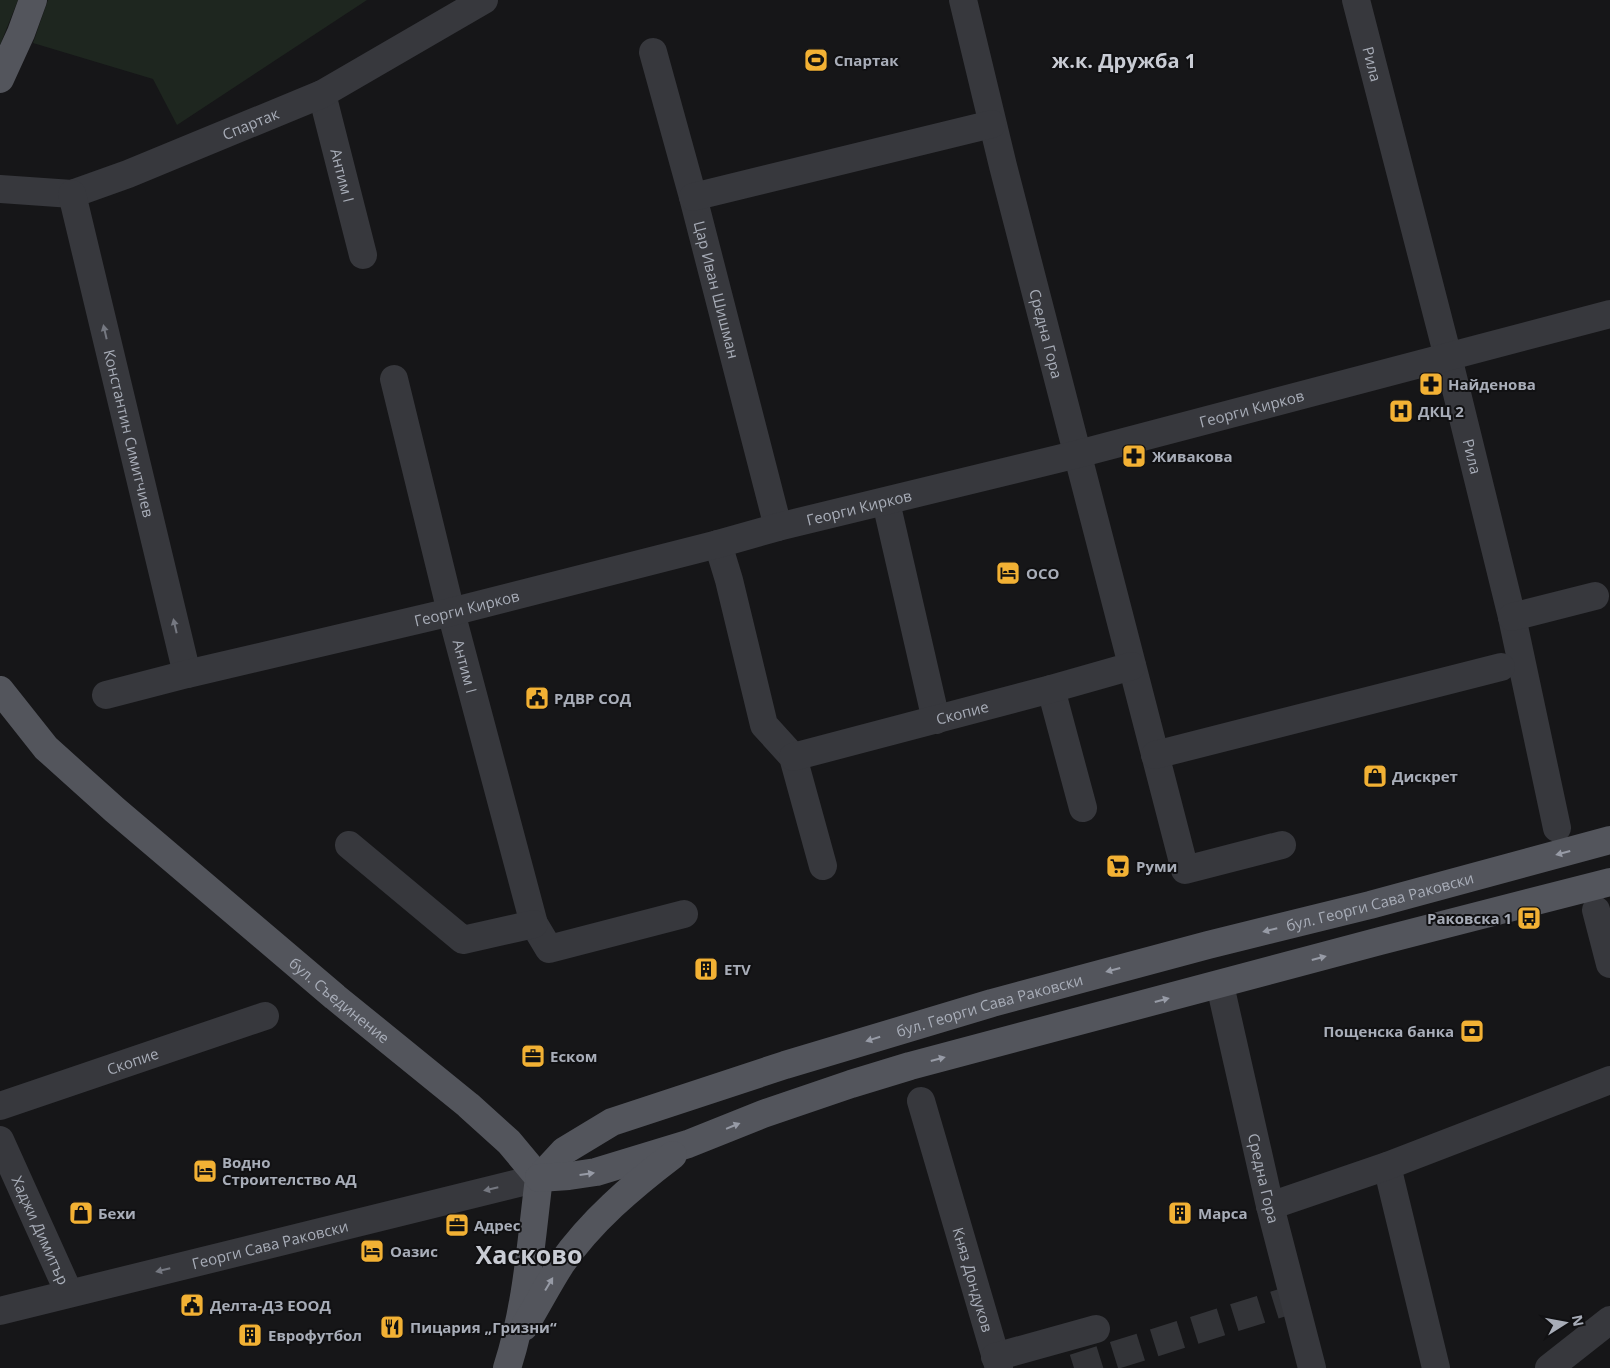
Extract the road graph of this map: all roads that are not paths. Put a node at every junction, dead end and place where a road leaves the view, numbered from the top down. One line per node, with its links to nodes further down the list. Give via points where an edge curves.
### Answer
1 (33, 0): 6 (main road)
2 (484, 0): 7 (street, Спартак)
3 (963, 0): 8 (street, Средна Гора)
4 (1356, 0): 14 (street, Рила)
5 (653, 52): 11 (street, Цар Иван Шишман)
6 (0, 79)
7 (322, 94): 10 (street, Спартак); 12 (street, Антим I)
8 (992, 124): 11 (street); 16 (street, Средна Гора)
9 (0, 189): 10 (street, Спартак)
10 (72, 194): 25 (street, Константин Симитчиев, one-way to 10)
11 (693, 197): 18 (street, Цар Иван Шишман)
12 (363, 255)
13 (1610, 314): 14 (street, Георги Кирков)
14 (1448, 357): 16 (street, Георги Кирков); 22 (street, Рила)
15 (394, 379): 21 (street, Антим I)
16 (1078, 454): 17 (street, Георги Кирков); 23 (street, Средна Гора)
17 (886, 502): 18 (street, Георги Кирков); 29 (street)
18 (778, 527): 19 (street, Георги Кирков)
19 (718, 544): 21 (street, Георги Кирков); 31 (street, via 764,726)
20 (1595, 596): 22 (street)
21 (450, 612): 25 (street, Георги Кирков); 41 (street, Антим I)
22 (1512, 617): 33 (street, Рила)
23 (1132, 666): 26 (street, Скопие); 30 (street, Средна Гора)
24 (1501, 667): 30 (street)
25 (187, 674): 28 (street, Георги Кирков)
26 (1051, 689): 29 (street, Скопие); 32 (street)
27 (0, 690): 51 (main road, бул. Съединение, via 46,748 335,997 468,1105 509,1142)
28 (106, 695)
29 (936, 720): 31 (street, Скопие)
30 (1155, 755): 35 (street, Средна Гора, via 1185,870)
31 (793, 757): 37 (street)
32 (1083, 808)
33 (1557, 828)
34 (1610, 840): 51 (main road, бул. Георги Сава Раковски, one-way to 51, via 992,1003 785,1065 612,1122 564,1151)
35 (1282, 845)
36 (349, 846): 41 (street, via 462,940)
37 (823, 866)
38 (1610, 882): 43 (main road, one-way to 38)
39 (1596, 910): 42 (street)
40 (684, 914): 41 (street, Антим I, via 549,949)
41 (534, 924)
42 (1608, 956)
43 (1220, 985): 49 (main road, one-way to 43, via 763,1114 910,1066); 52 (street, Средна Гора)
44 (265, 1016): 47 (street, Скопие)
45 (1610, 1080): 50 (street)
46 (921, 1101): 58 (street, Княз Дондуков)
47 (0, 1106)
48 (0, 1140): 53 (street, Хаджи Димитър)
49 (688, 1144): 51 (main road, one-way to 49, via 596,1172); 57 (main road, one-way to 49, via 561,1264 596,1221 629,1189)
50 (1387, 1166): 52 (street); 61 (street)
51 (538, 1178): 53 (street, Георги Сава Раковски, one-way to 53); 57 (main road)
52 (1270, 1206): 60 (street, Средна Гора)
53 (70, 1294): 54 (street, Георги Сава Раковски)
54 (0, 1311)
55 (1610, 1320): 62 (street)
56 (1096, 1329): 58 (street)
57 (516, 1342): 59 (main road)
58 (997, 1363)
59 (507, 1368)
60 (1312, 1368)
61 (1436, 1368)
62 (1550, 1368)

